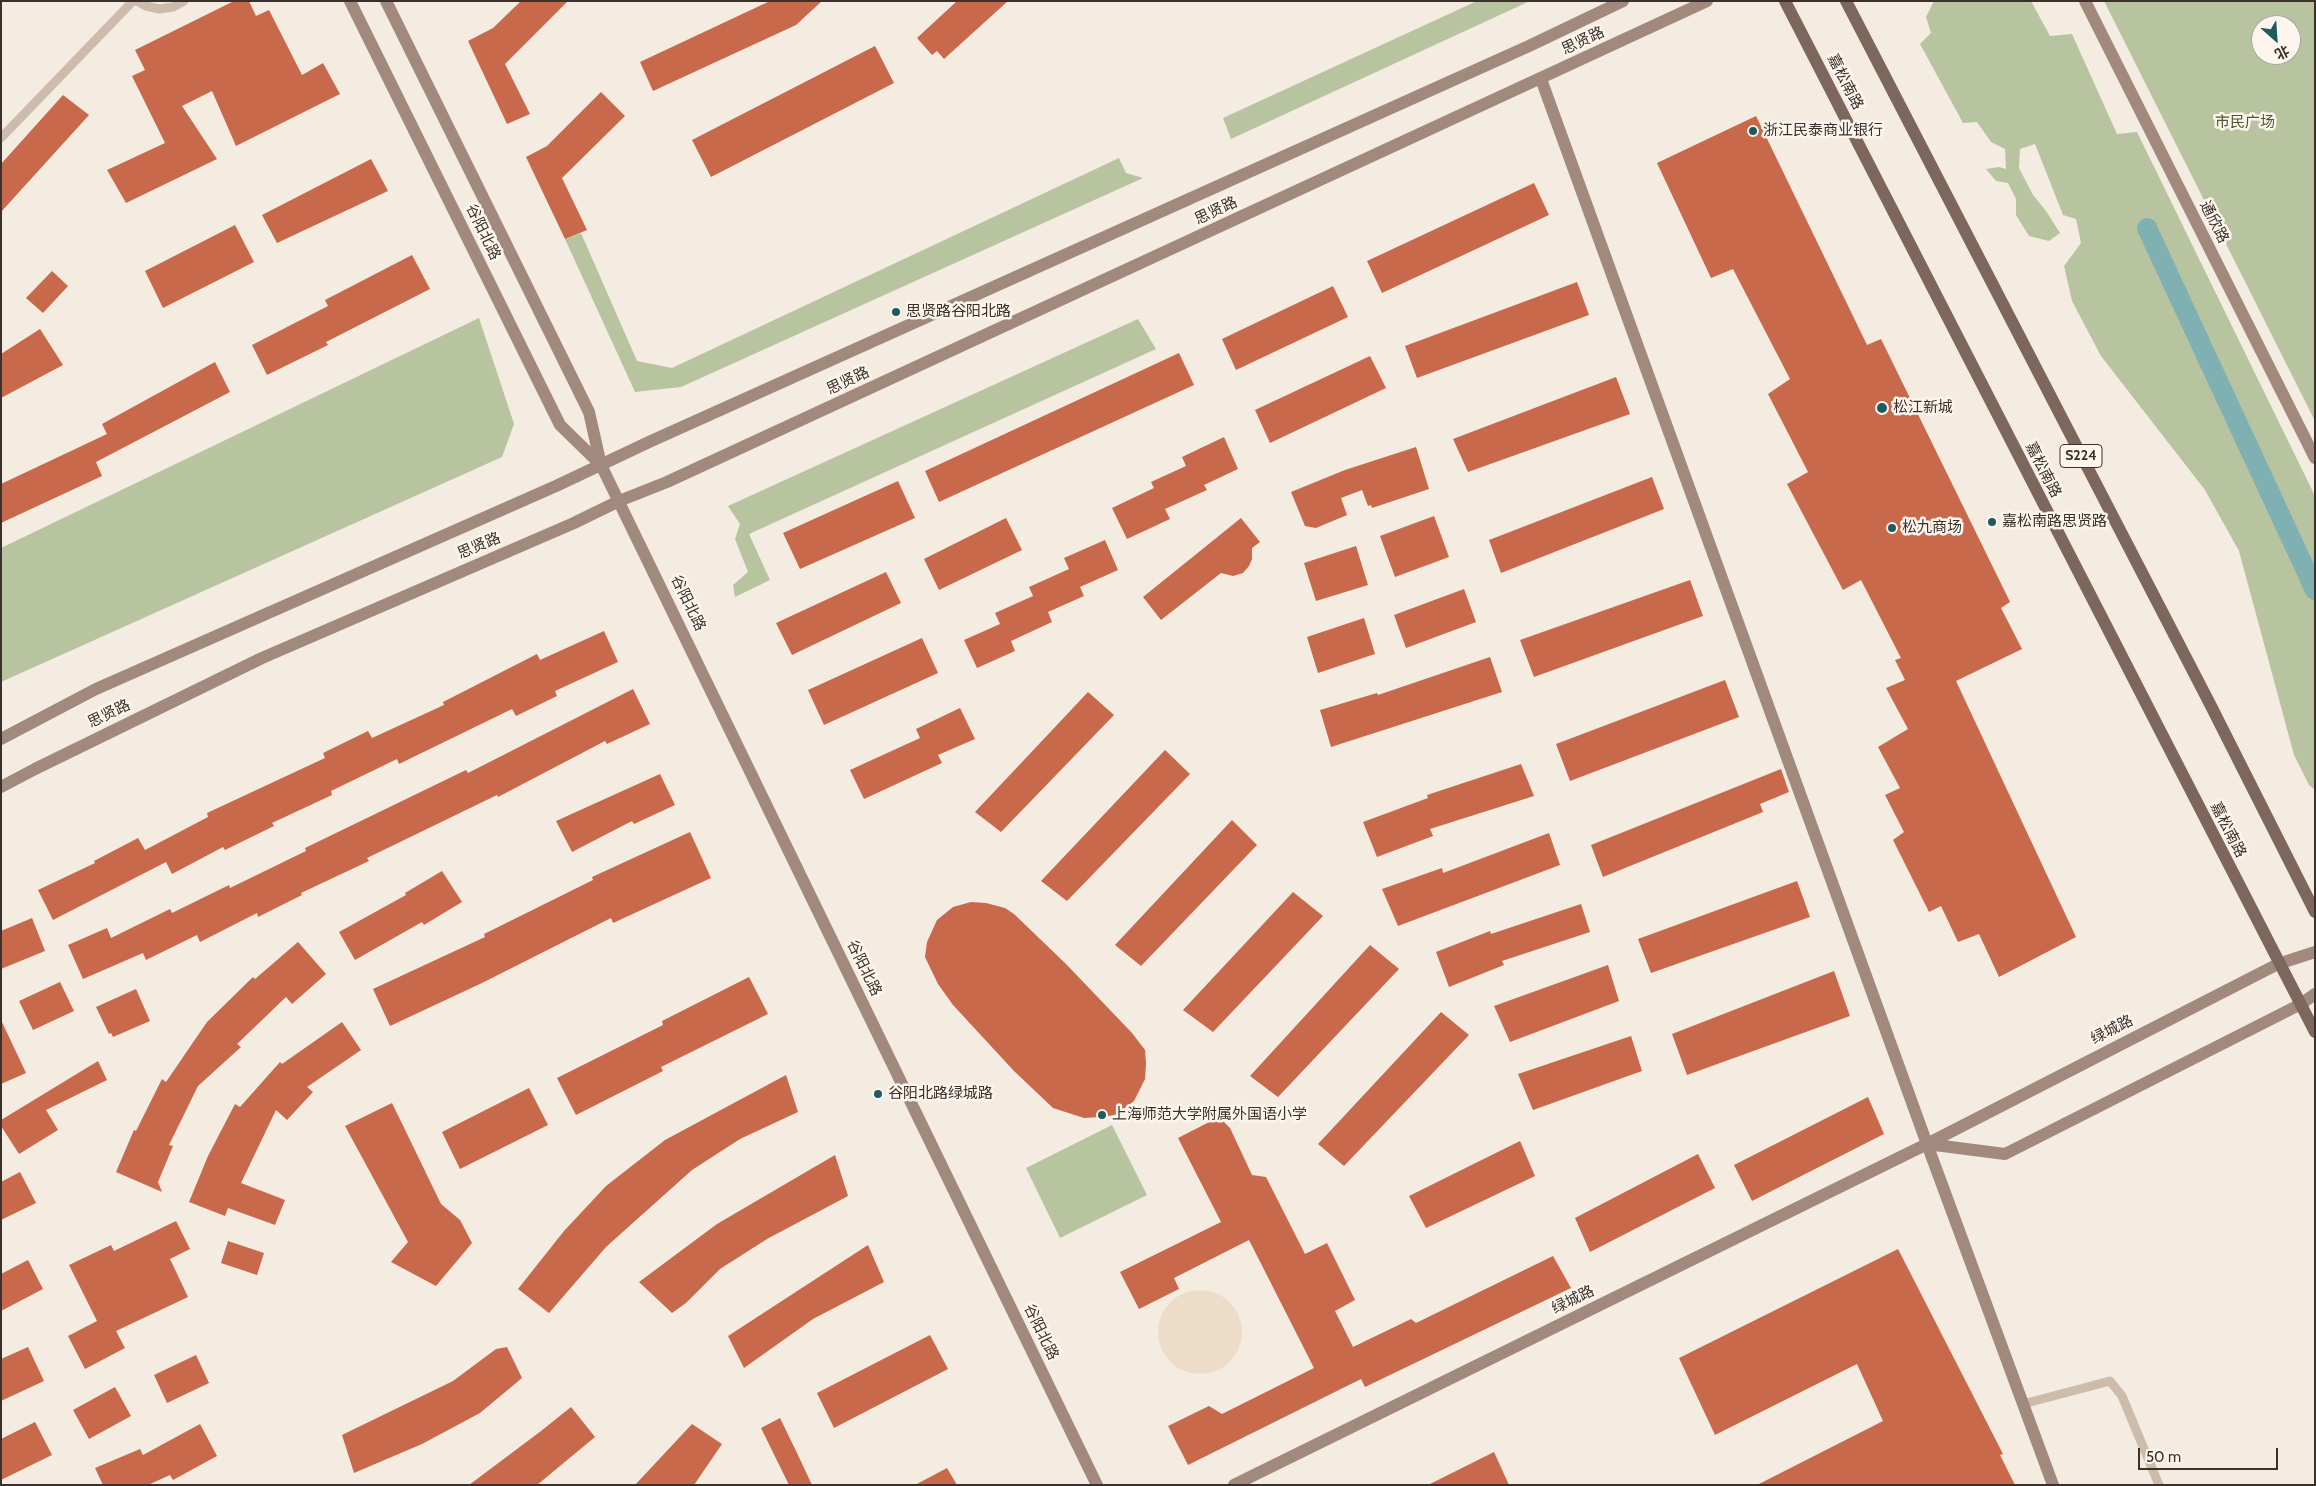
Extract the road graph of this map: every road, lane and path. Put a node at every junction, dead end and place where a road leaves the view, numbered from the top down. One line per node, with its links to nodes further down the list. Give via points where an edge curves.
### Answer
1 (133, 1): 12 (lane)
2 (137, 1): 3 (lane, via 159,9)
3 (184, 1)
4 (350, 1): 14 (main road, 谷阳北路, via 560,425)
5 (386, 1): 14 (main road, 谷阳北路, via 589,412)
6 (1623, 1): 14 (main road, 思贤路)
7 (1707, 1): 11 (main road, 思贤路)
8 (1785, 1): 20 (main road, 嘉松南路)
9 (1846, 1): 18 (main road, S224)
10 (2085, 1): 13 (main road, 通欣路)
11 (1541, 79): 15 (main road, 思贤路, via 667,482); 24 (main road)
12 (1, 138)
13 (2315, 458)
14 (601, 465): 15 (main road, 谷阳北路); 16 (main road, 思贤路, via 96,689)
15 (619, 501): 17 (main road, 思贤路, via 262,658); 26 (main road, 谷阳北路)
16 (1, 739)
17 (1, 787)
18 (2315, 912)
19 (2315, 952): 20 (main road, 绿城路)
20 (2278, 964): 22 (main road, 嘉松南路); 24 (main road, 绿城路)
21 (2315, 994): 22 (main road)
22 (2301, 1004): 23 (main road, 嘉松南路); 24 (main road, via 2005,1154)
23 (2315, 1032)
24 (1927, 1144): 25 (main road); 27 (main road, 绿城路)
25 (2023, 1404): 28 (main road); 29 (lane, via 2110,1381 2122,1396)
26 (1097, 1485)
27 (1234, 1485)
28 (2053, 1485)
29 (2159, 1485)

